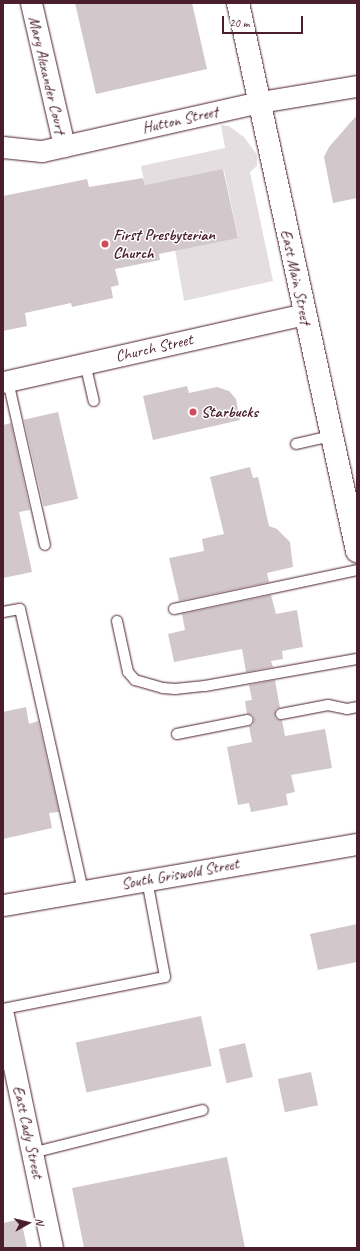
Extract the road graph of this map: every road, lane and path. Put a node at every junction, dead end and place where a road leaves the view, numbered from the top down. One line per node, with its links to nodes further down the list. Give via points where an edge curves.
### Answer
1 (30, 3): 5 (street, Mary Alexander Court)
2 (238, 3): 4 (street, East Main Street)
3 (357, 86): 4 (street, Hutton Street)
4 (260, 102): 5 (street, Hutton Street); 7 (street, East Main Street)
5 (64, 146): 6 (street, Hutton Street, via 42,151)
6 (3, 147)
7 (304, 314): 8 (street, Church Street); 11 (street, East Main Street)
8 (84, 363): 9 (street, Church Street); 10 (lane)
9 (6, 381): 13 (lane)
10 (94, 401)
11 (331, 436): 12 (lane); 14 (street, East Main Street)
12 (296, 444)
13 (45, 545)
14 (357, 551)
15 (357, 570): 16 (lane)
16 (174, 609)
17 (3, 612): 26 (lane, via 20,609)
18 (117, 621): 19 (lane, via 128,672 135,680 164,688 205,686)
19 (357, 659)
20 (357, 707): 21 (lane, via 347,709 328,705)
21 (281, 714)
22 (248, 720): 23 (lane)
23 (177, 734)
24 (357, 844): 25 (street, South Griswold Street)
25 (147, 880): 26 (street, South Griswold Street); 28 (lane, via 165,977)
26 (83, 891): 27 (street, South Griswold Street)
27 (3, 905)
28 (3, 1009)
29 (3, 1015): 31 (street, East Cady Street)
30 (203, 1110): 31 (lane)
31 (32, 1153): 32 (street, East Cady Street)
32 (52, 1248)

